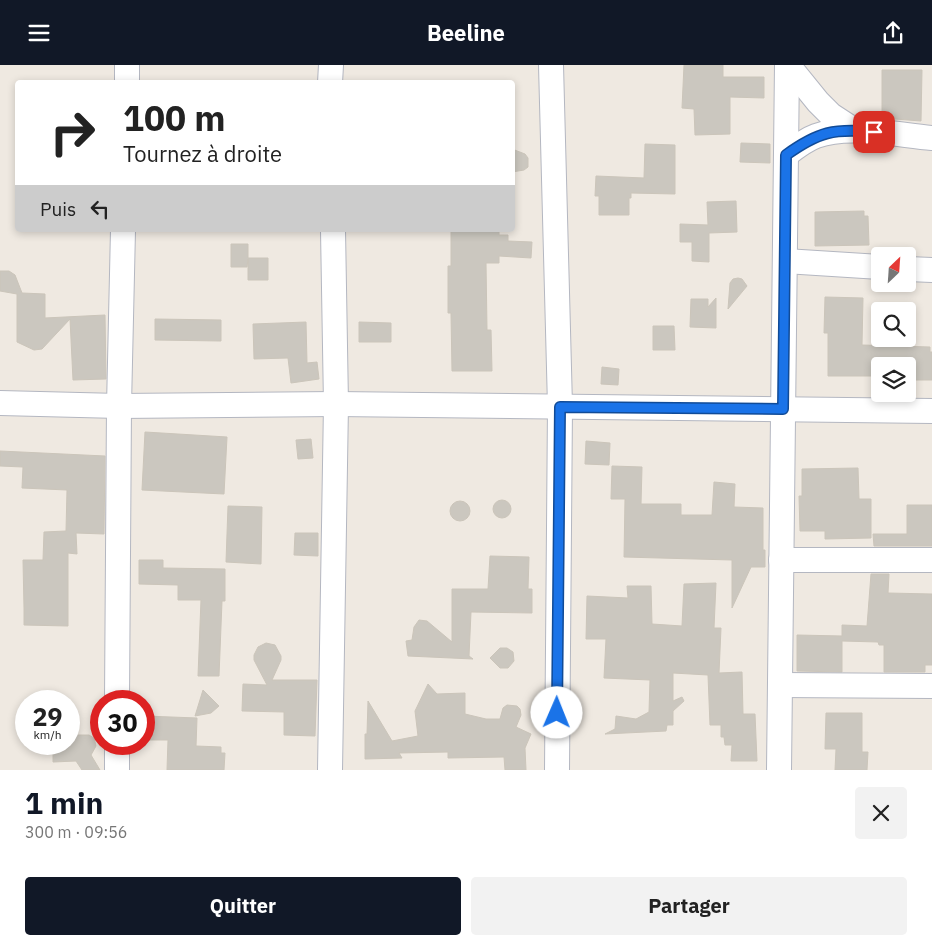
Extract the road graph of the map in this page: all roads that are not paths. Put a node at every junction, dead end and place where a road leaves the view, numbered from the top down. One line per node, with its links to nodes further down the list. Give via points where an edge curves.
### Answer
1 (128, 65): 5 (street)
2 (331, 65): 6 (street)
3 (551, 65): 19 (street)
4 (788, 65): 7 (street, via 831,115); 9 (street)
5 (127, 80)
6 (330, 80)
7 (854, 130): 8 (street); 9 (street, via 817,136)
8 (932, 138)
9 (786, 155): 12 (street)
10 (123, 232): 18 (street)
11 (333, 232): 17 (street)
12 (785, 261): 13 (street); 20 (street)
13 (871, 266)
14 (916, 269): 15 (street)
15 (932, 270)
16 (0, 403): 18 (street)
17 (336, 404): 18 (street); 19 (street); 29 (street)
18 (119, 406): 26 (street)
19 (560, 407): 20 (street); 30 (street)
20 (783, 409): 21 (street); 22 (street)
21 (932, 411)
22 (781, 560): 23 (street); 24 (street)
23 (932, 560)
24 (780, 685): 25 (street); 31 (street)
25 (932, 686)
26 (117, 690)
27 (117, 755): 28 (street)
28 (117, 770)
29 (330, 770)
30 (557, 770)
31 (779, 770)

